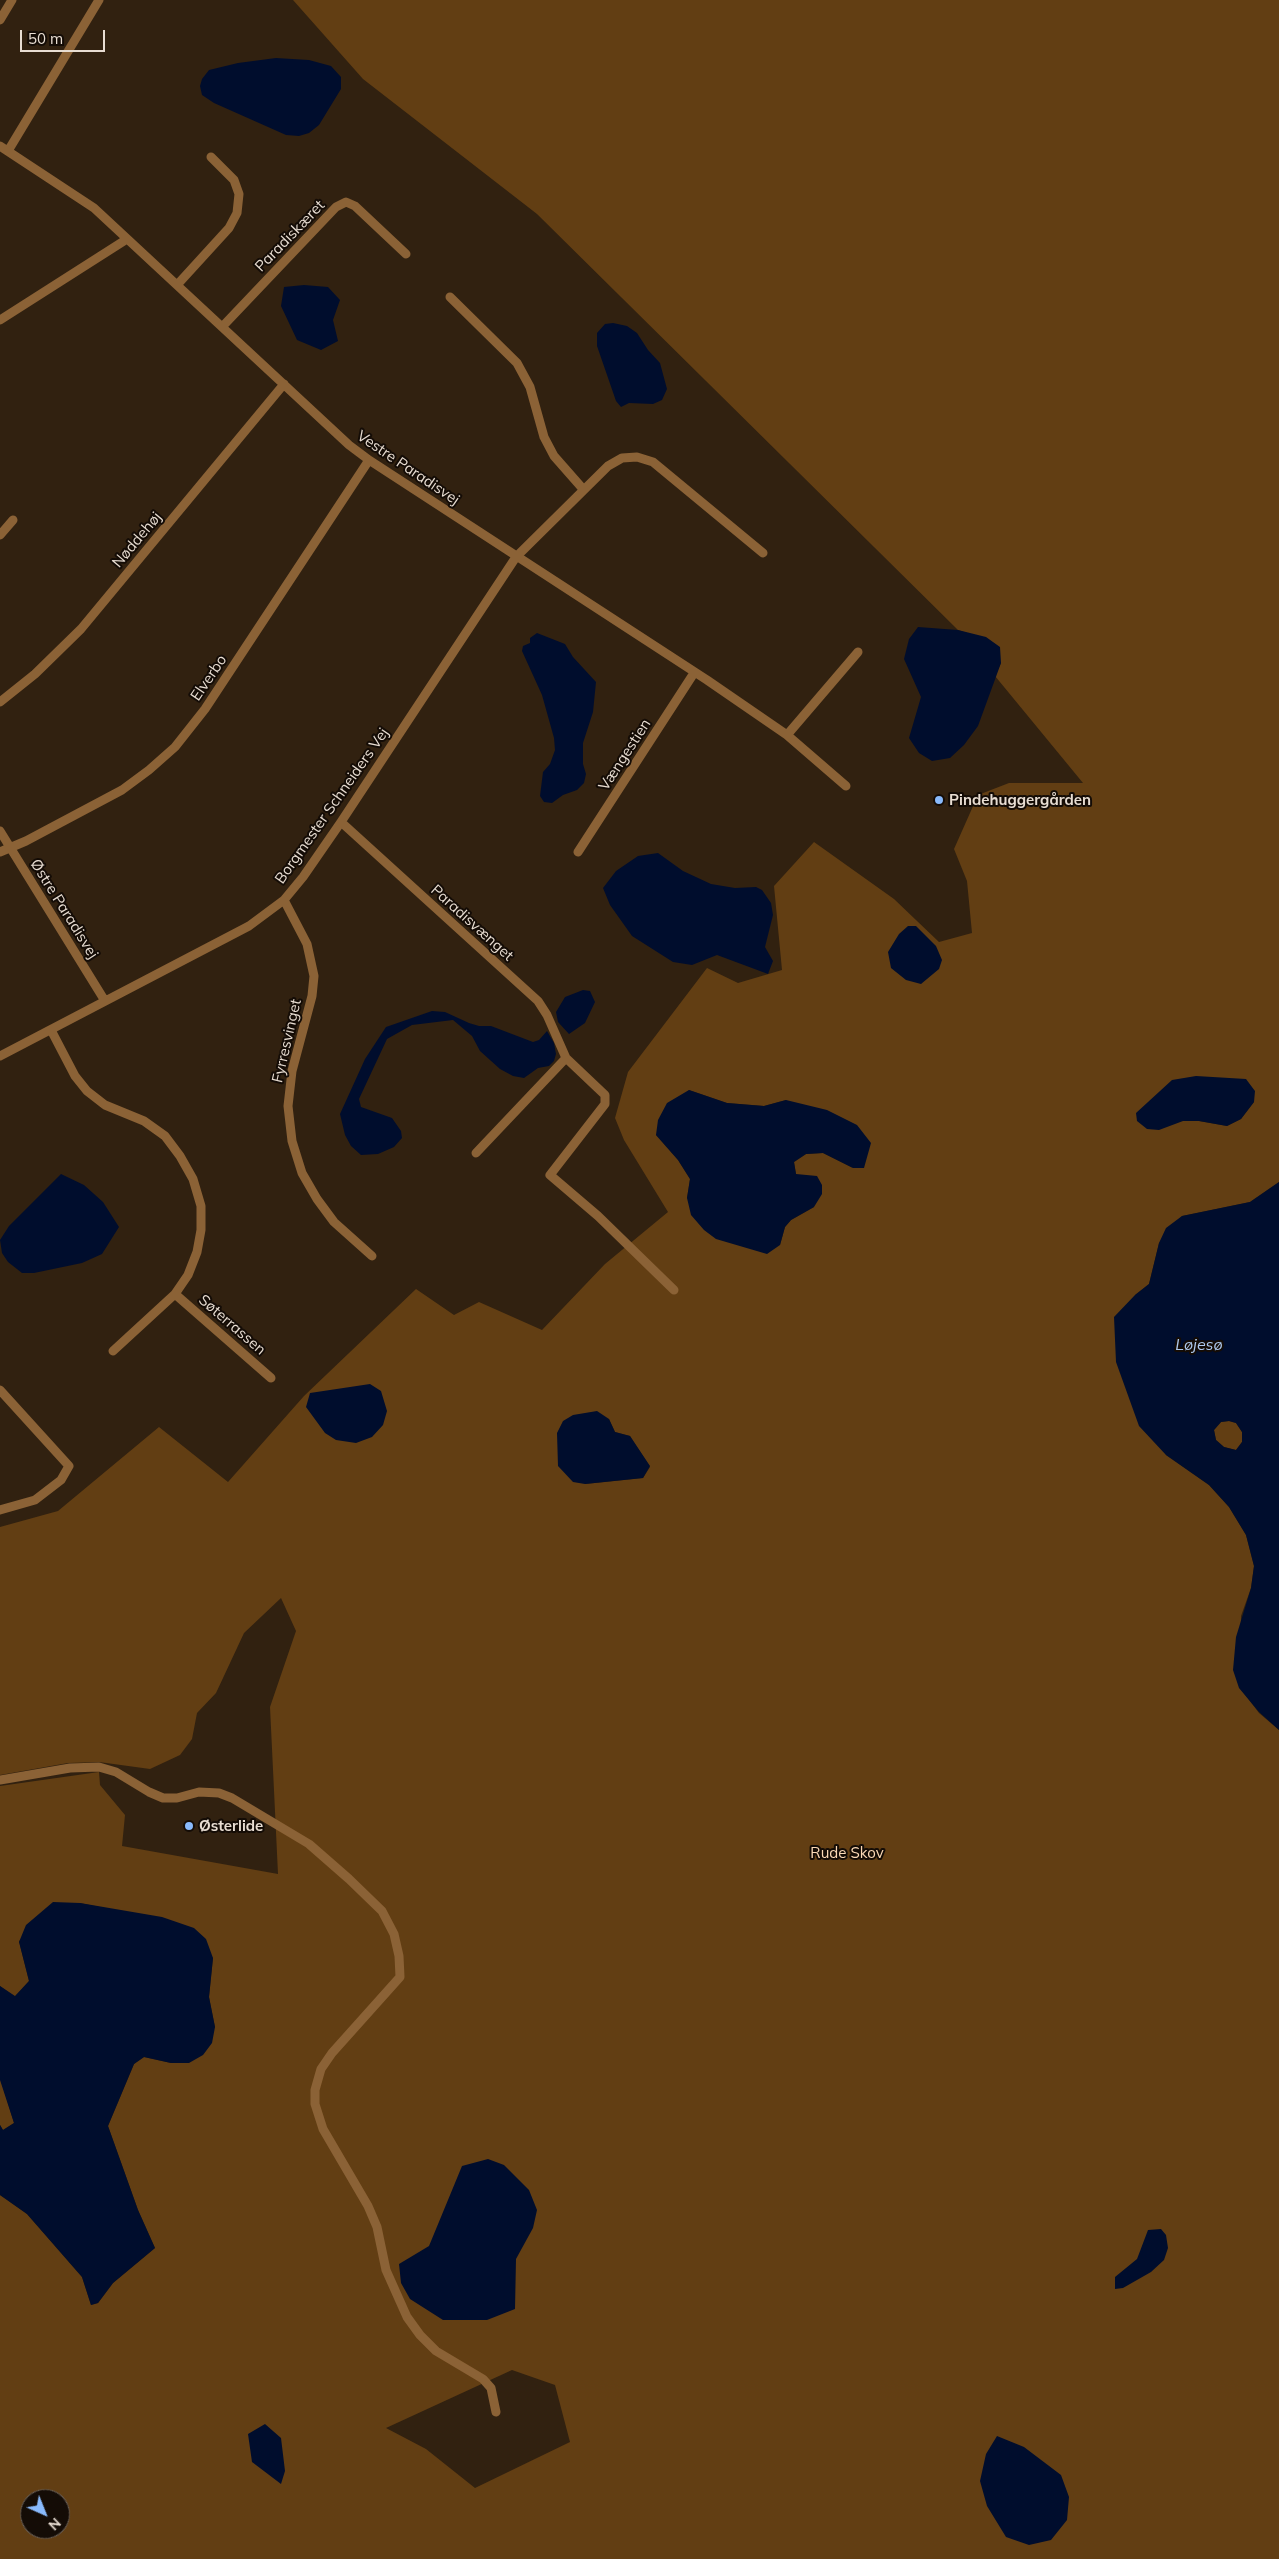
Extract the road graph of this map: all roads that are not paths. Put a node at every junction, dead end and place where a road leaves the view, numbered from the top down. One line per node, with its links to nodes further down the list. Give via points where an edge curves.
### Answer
1 (12, 0): 3 (street)
2 (99, 0): 5 (street)
3 (0, 20)
4 (0, 146): 5 (street, Vestre Paradisvej)
5 (8, 151): 7 (street, Vestre Paradisvej, via 73,192)
6 (211, 157): 9 (street, via 234,180 239,194 237,213 229,228)
7 (127, 238): 9 (street, Vestre Paradisvej); 11 (street)
8 (406, 254): 12 (street, Paradiskæret, via 355,206 346,202 336,208)
9 (177, 285): 12 (street, Vestre Paradisvej)
10 (450, 297): 15 (street, via 517,363 530,387 544,437 554,456)
11 (0, 320)
12 (222, 327): 13 (street, Vestre Paradisvej)
13 (284, 384): 14 (street, Vestre Paradisvej); 22 (street, Nøddehøj, via 81,629 35,674)
14 (369, 460): 19 (street, Vestre Paradisvej); 27 (street, Elverbo, via 205,709 175,746 122,790)
15 (583, 489): 18 (street, Borgmester Schneiders Vej, via 622,458 637,457 653,462); 19 (street, Borgmester Schneiders Vej)
16 (13, 520): 17 (street)
17 (0, 535)
18 (763, 553)
19 (516, 557): 21 (street, Vestre Paradisvej); 25 (street, Borgmester Schneiders Vej)
20 (858, 652): 23 (street)
21 (694, 673): 23 (street, Vestre Paradisvej); 29 (street, Vængestien)
22 (0, 702)
23 (787, 735): 24 (street, Vestre Paradisvej)
24 (846, 786)
25 (341, 822): 30 (street, Borgmester Schneiders Vej); 34 (street, Paradisvænget, via 538,1001)
26 (0, 831): 27 (street, Østre Paradisvej)
27 (10, 847): 28 (street, Elverbo); 31 (street, Østre Paradisvej)
28 (0, 852)
29 (578, 852)
30 (284, 900): 31 (street, Borgmester Schneiders Vej, via 249,926); 36 (street, Fyrresvinget, via 307,944 314,976 312,996 292,1071 288,1106 292,1141 302,1172 317,1199 334,1222)
31 (106, 1001): 32 (street, Borgmester Schneiders Vej)
32 (51, 1030): 33 (street, Borgmester Schneiders Vej); 38 (street, Søterrassen, via 75,1076 87,1091 105,1105 144,1122 165,1136 193,1179 201,1206 198,1252)
33 (0, 1056)
34 (566, 1058): 35 (street); 37 (street, Paradisvænget, via 605,1095 605,1104 550,1175 598,1216)
35 (476, 1153)
36 (372, 1256)
37 (674, 1290)
38 (175, 1294): 39 (street, Søterrassen); 40 (street, Søterrassen)
39 (113, 1351)
40 (271, 1378)
41 (0, 1390): 42 (street, via 69,1466 61,1480 34,1500)
42 (0, 1510)
43 (0, 1780): 44 (street, via 70,1768 99,1767 116,1772 163,1798 199,1792 219,1793 308,1844 382,1911 394,1934 400,1977 321,2069 315,2104 323,2129 377,2228 386,2270 407,2317 436,2351 483,2379 491,2388)
44 (496, 2412)

